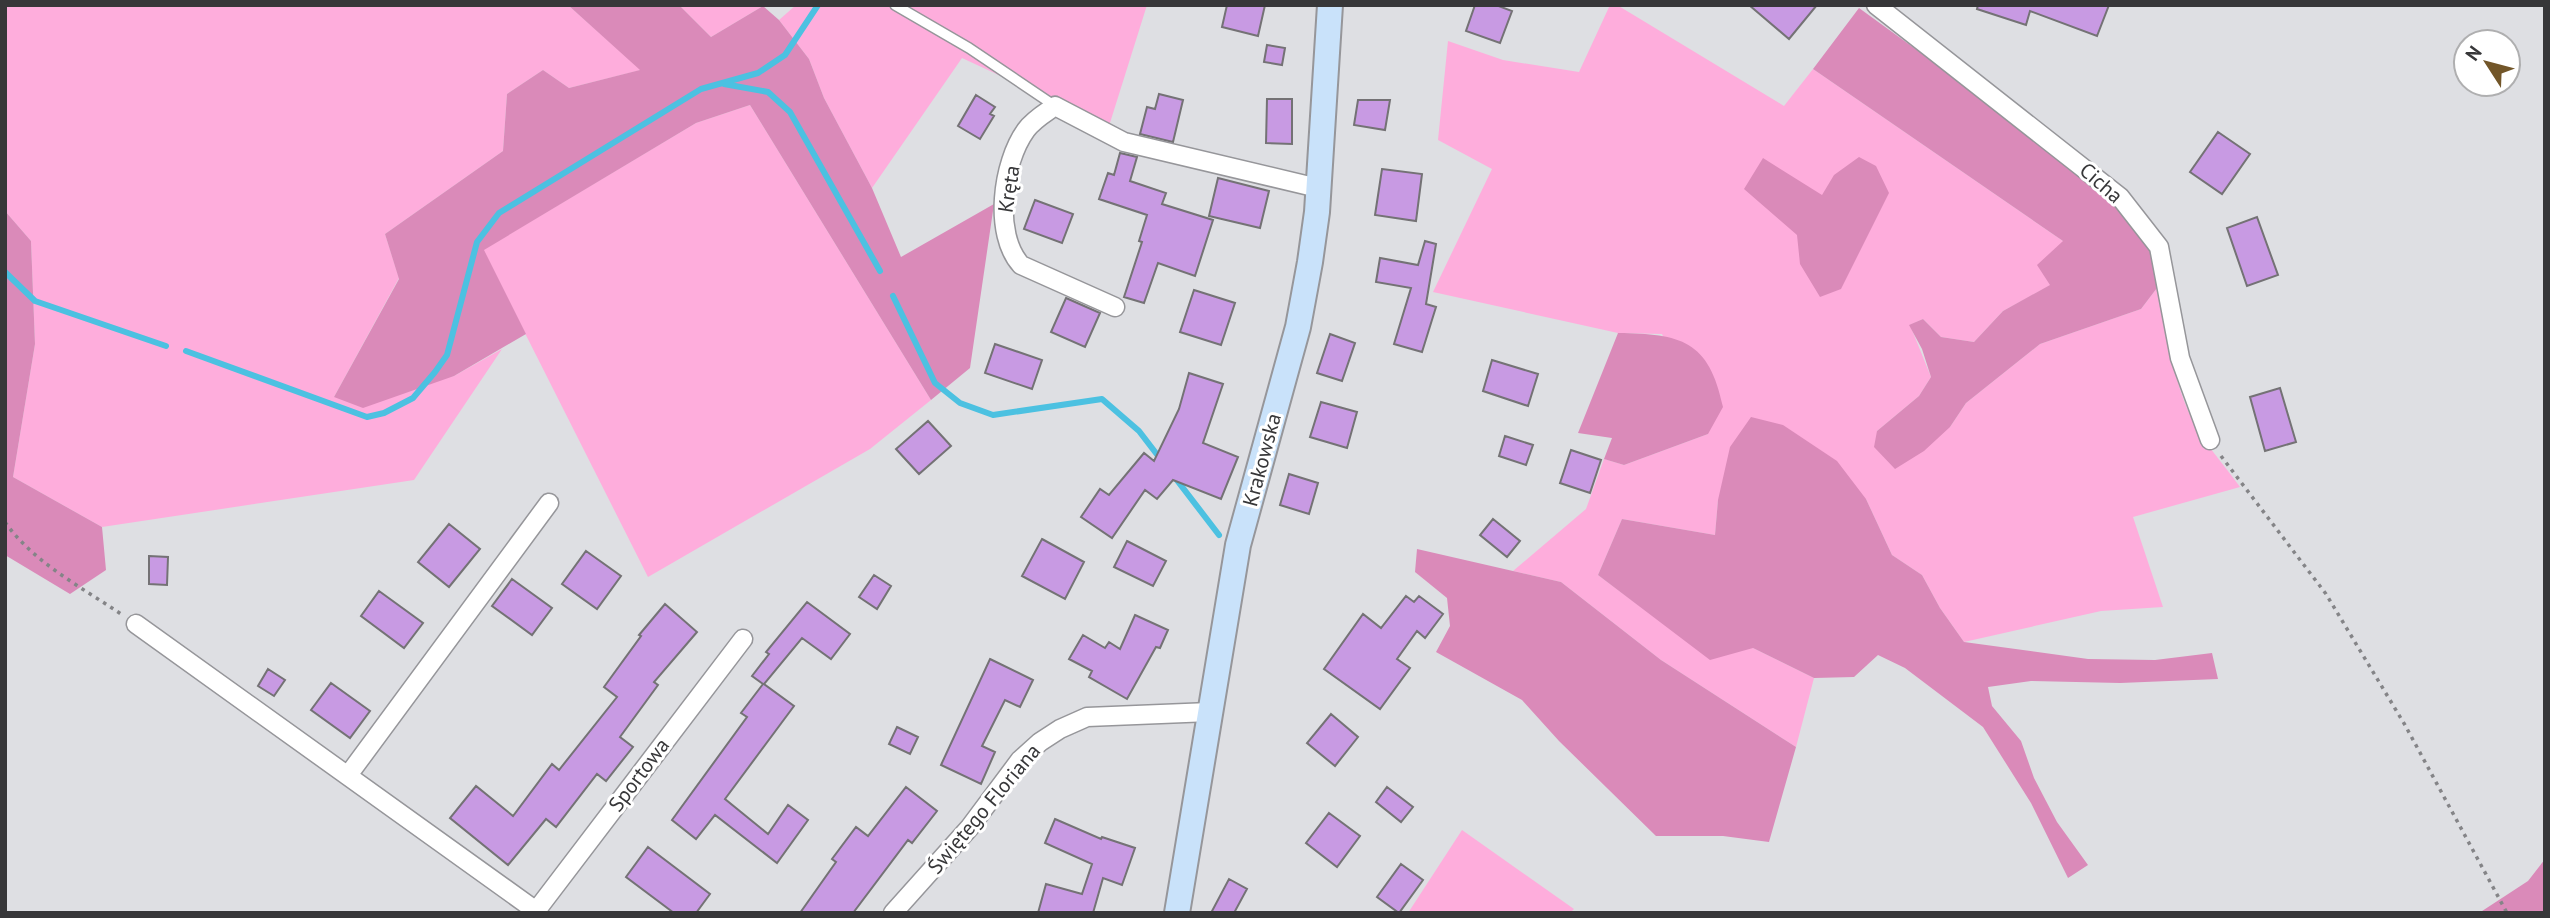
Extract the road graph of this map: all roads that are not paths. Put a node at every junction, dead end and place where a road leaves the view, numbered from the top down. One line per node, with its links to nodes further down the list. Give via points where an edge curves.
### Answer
1 (895, 5): 4 (lane)
2 (1330, 5): 5 (street, Krakowska)
3 (1876, 5): 7 (street, Cicha, via 2120,197 2159,247 2180,358)
4 (1055, 106): 5 (street, via 1124,142); 6 (street, Kręta, via 1025,131 1016,151 1003,215 1011,255 1021,265)
5 (1318, 188): 11 (street, Krakowska, via 1298,327 1238,545)
6 (1115, 307)
7 (2210, 440)
8 (550, 503): 12 (street)
9 (136, 624): 12 (street, Sportowa)
10 (743, 639): 13 (street, Sportowa)
11 (1210, 712): 14 (street, Świętego Floriana, via 1087,717 1040,741); 15 (street, Krakowska)
12 (349, 774): 13 (street, Sportowa)
13 (538, 912)
14 (893, 913)
15 (1177, 913)

